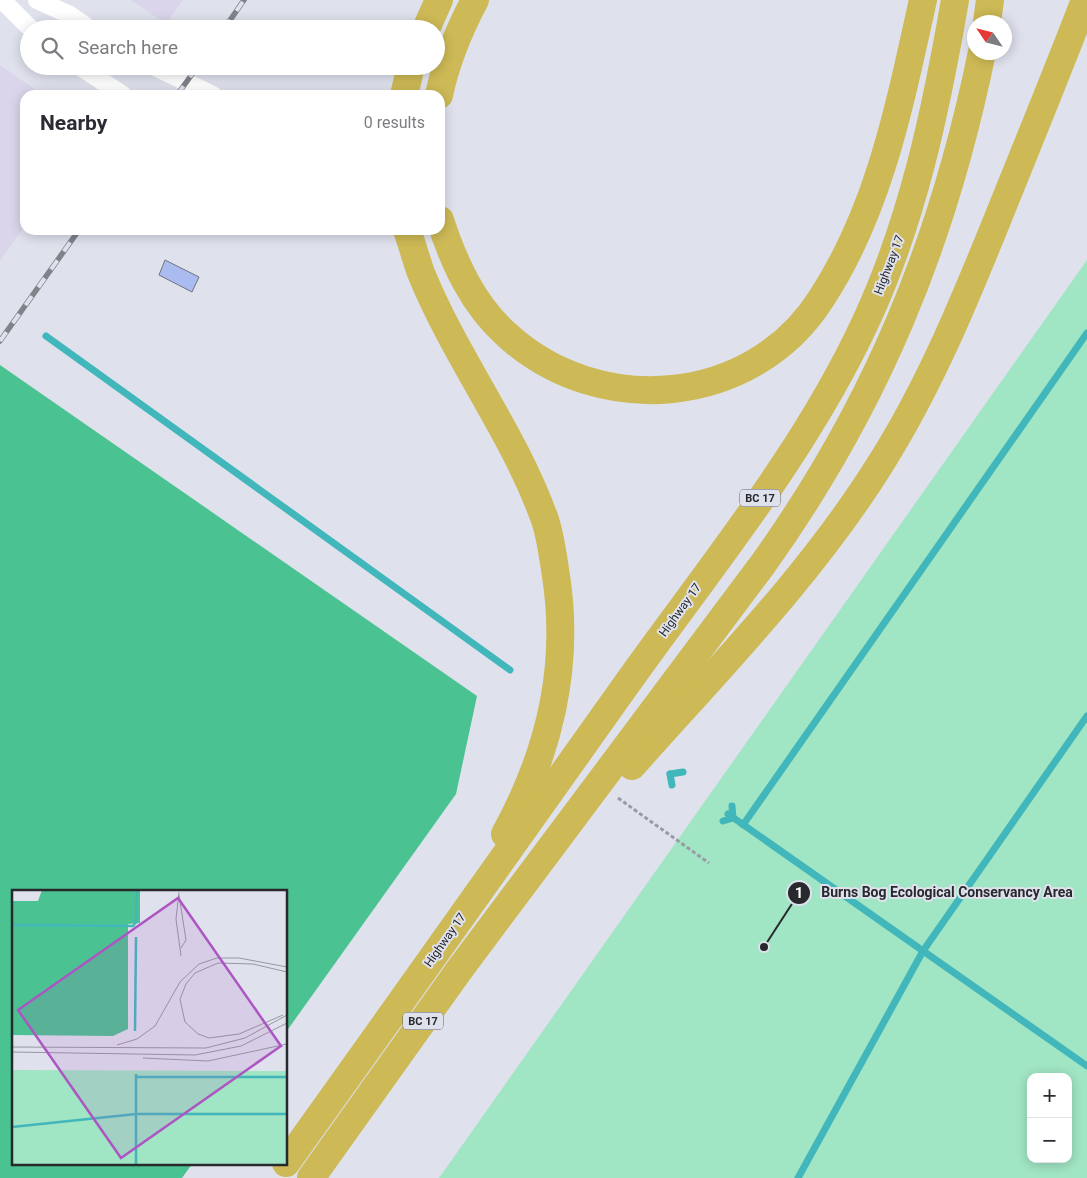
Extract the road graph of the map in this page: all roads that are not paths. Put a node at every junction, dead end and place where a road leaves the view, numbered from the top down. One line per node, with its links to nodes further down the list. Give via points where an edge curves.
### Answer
1 (2, 0): 10 (street)
2 (37, 0): 11 (street)
3 (439, 0): 12 (highway)
4 (475, 0): 14 (highway, via 462,24)
5 (923, 0): 23 (highway, via 883,166 838,271 820,301 796,329 773,350 742,370 707,383 674,390 638,391 579,378 548,366 505,334 467,285)
6 (955, 0): 26 (highway, Highway 17 / BC 17, via 925,152 907,218 867,319 837,379 730,542)
7 (990, 0): 9 (highway)
8 (1085, 0): 25 (highway, via 936,365 880,464 835,530 775,605 609,792)
9 (988, 15)
10 (22, 20)
11 (77, 20)
12 (430, 20)
13 (980, 60): 25 (highway, BC 17, via 965,134 925,262 865,399 834,456 803,508 763,564)
14 (445, 71)
15 (93, 75): 19 (street)
16 (172, 75): 20 (street)
17 (409, 75): 21 (highway)
18 (443, 75): 22 (highway)
19 (115, 90)
20 (203, 90)
21 (405, 90)
22 (440, 90)
23 (445, 234)
24 (409, 235): 26 (highway, via 422,274 509,440 545,521 556,572 560,620 557,689 536,767 510,825)
25 (538, 866): 30 (highway, BC 17, via 454,977)
26 (447, 938): 27 (highway, Highway 17 / BC 17)
27 (288, 1161)
28 (285, 1166): 29 (highway, Highway 17 / BC 17)
29 (276, 1178)
30 (311, 1178)

